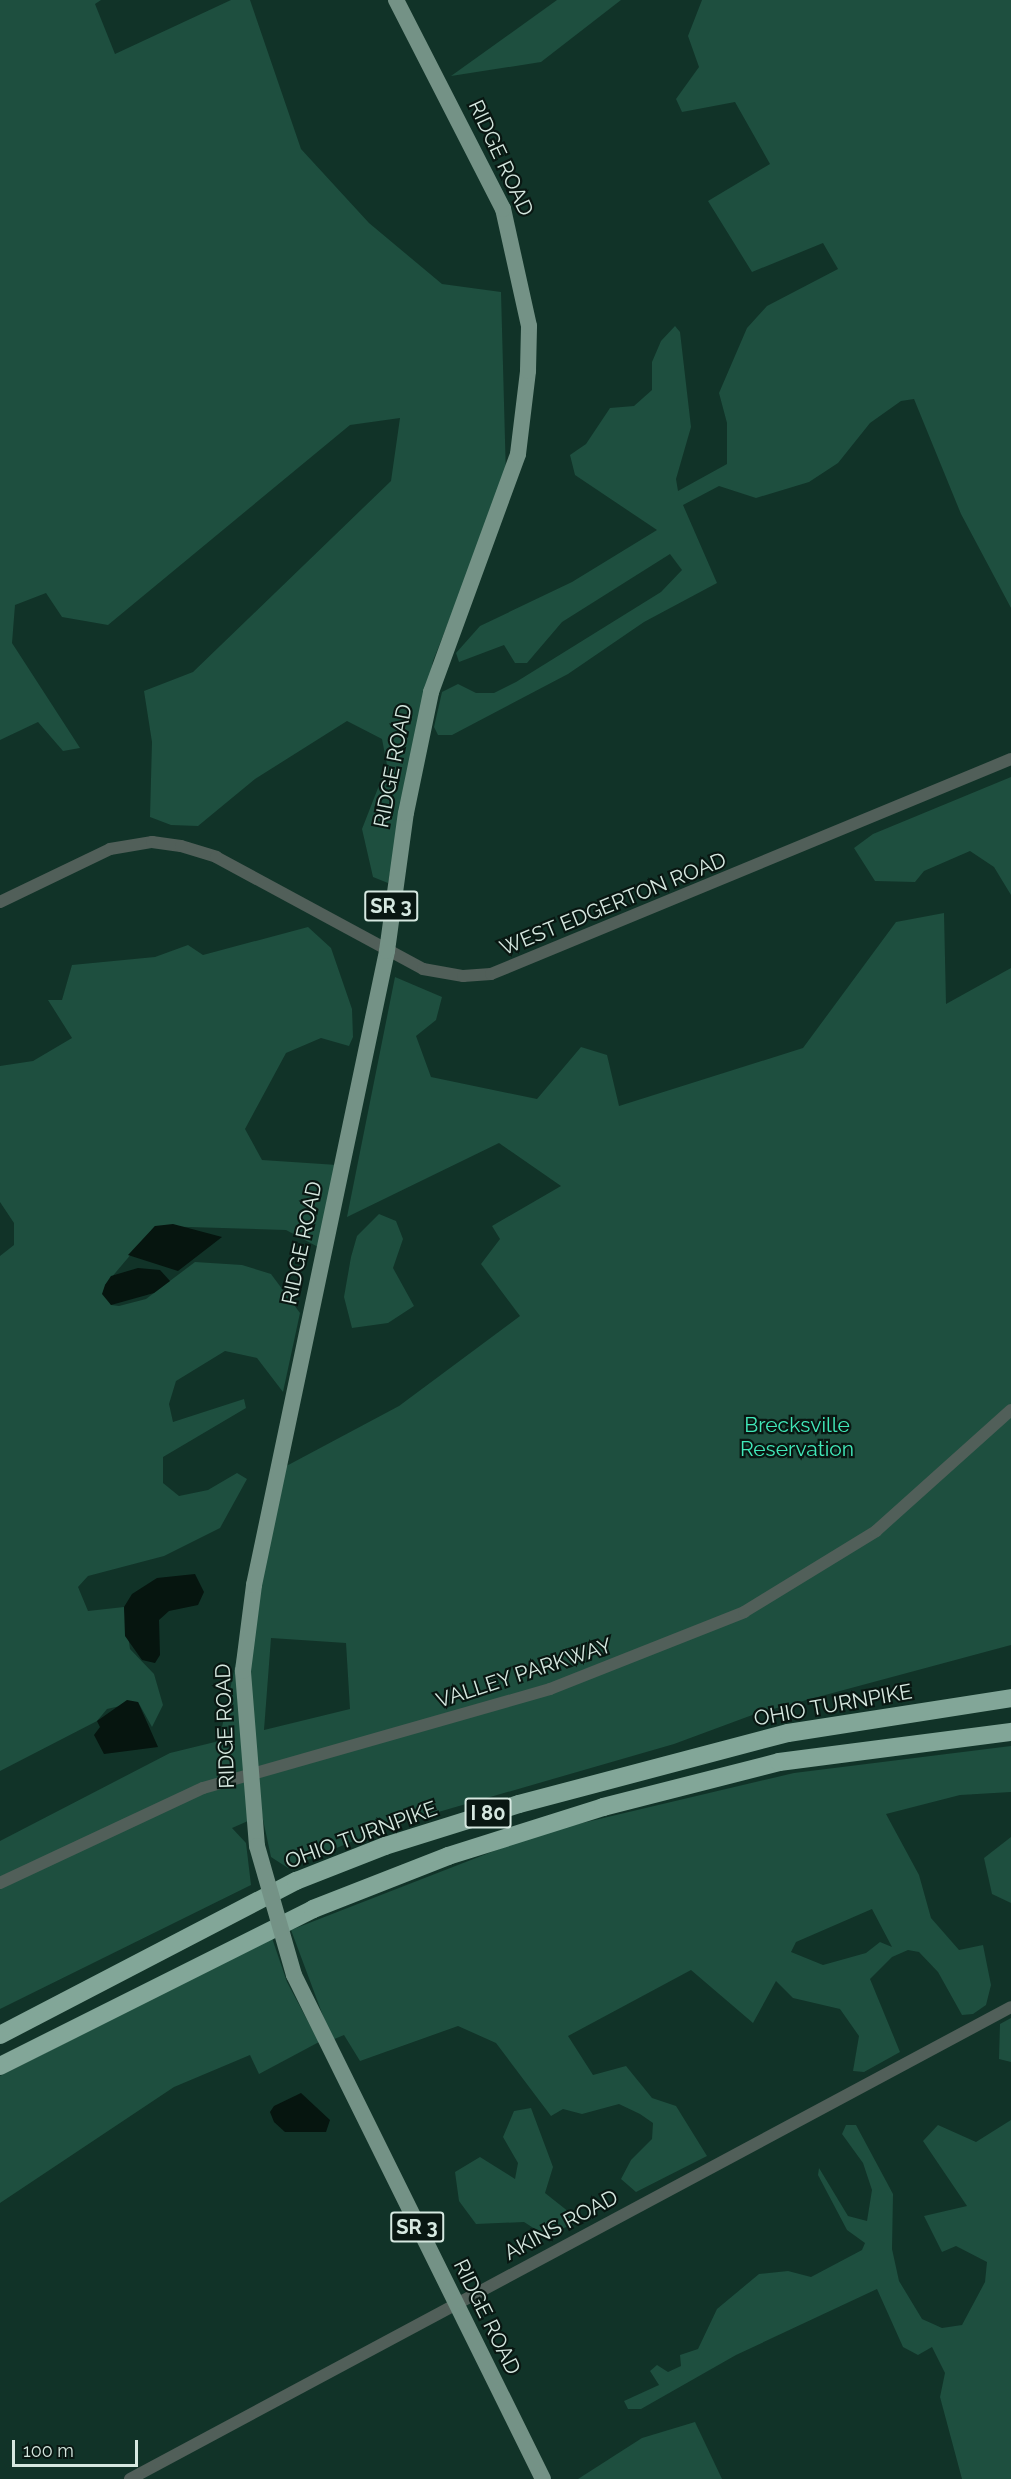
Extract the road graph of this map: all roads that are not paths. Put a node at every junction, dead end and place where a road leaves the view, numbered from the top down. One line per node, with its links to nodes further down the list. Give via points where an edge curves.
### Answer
1 (396, 0): 4 (main road, RIDGE ROAD / SR 3, via 499,200 512,237 529,326 518,454 436,672 406,813)
2 (1011, 759): 4 (street, WEST EDGERTON ROAD, via 491,974 442,973)
3 (0, 902): 4 (street, WEST EDGERTON ROAD, via 92,854 152,842 216,857)
4 (387, 951): 8 (main road, RIDGE ROAD / SR 3, via 254,1585 243,1671)
5 (1011, 1410): 8 (street, VALLEY PARKWAY, via 876,1531 744,1612 550,1689)
6 (1011, 1698): 11 (highway, OHIO TURNPIKE / I 80, via 788,1733 519,1804 385,1846 296,1881)
7 (1011, 1732): 12 (highway, I 80, via 779,1762 603,1807 447,1856 313,1909)
8 (248, 1775): 9 (street, VALLEY PARKWAY, via 159,1806); 13 (main road, RIDGE ROAD / SR 3, bridge, via 257,1846 294,1975)
9 (0, 1883)
10 (1011, 2007): 13 (street, AKINS ROAD)
11 (0, 2035)
12 (0, 2066)
13 (456, 2303): 14 (street, AKINS ROAD); 15 (main road, RIDGE ROAD / SR 3)
14 (130, 2479)
15 (543, 2479)

